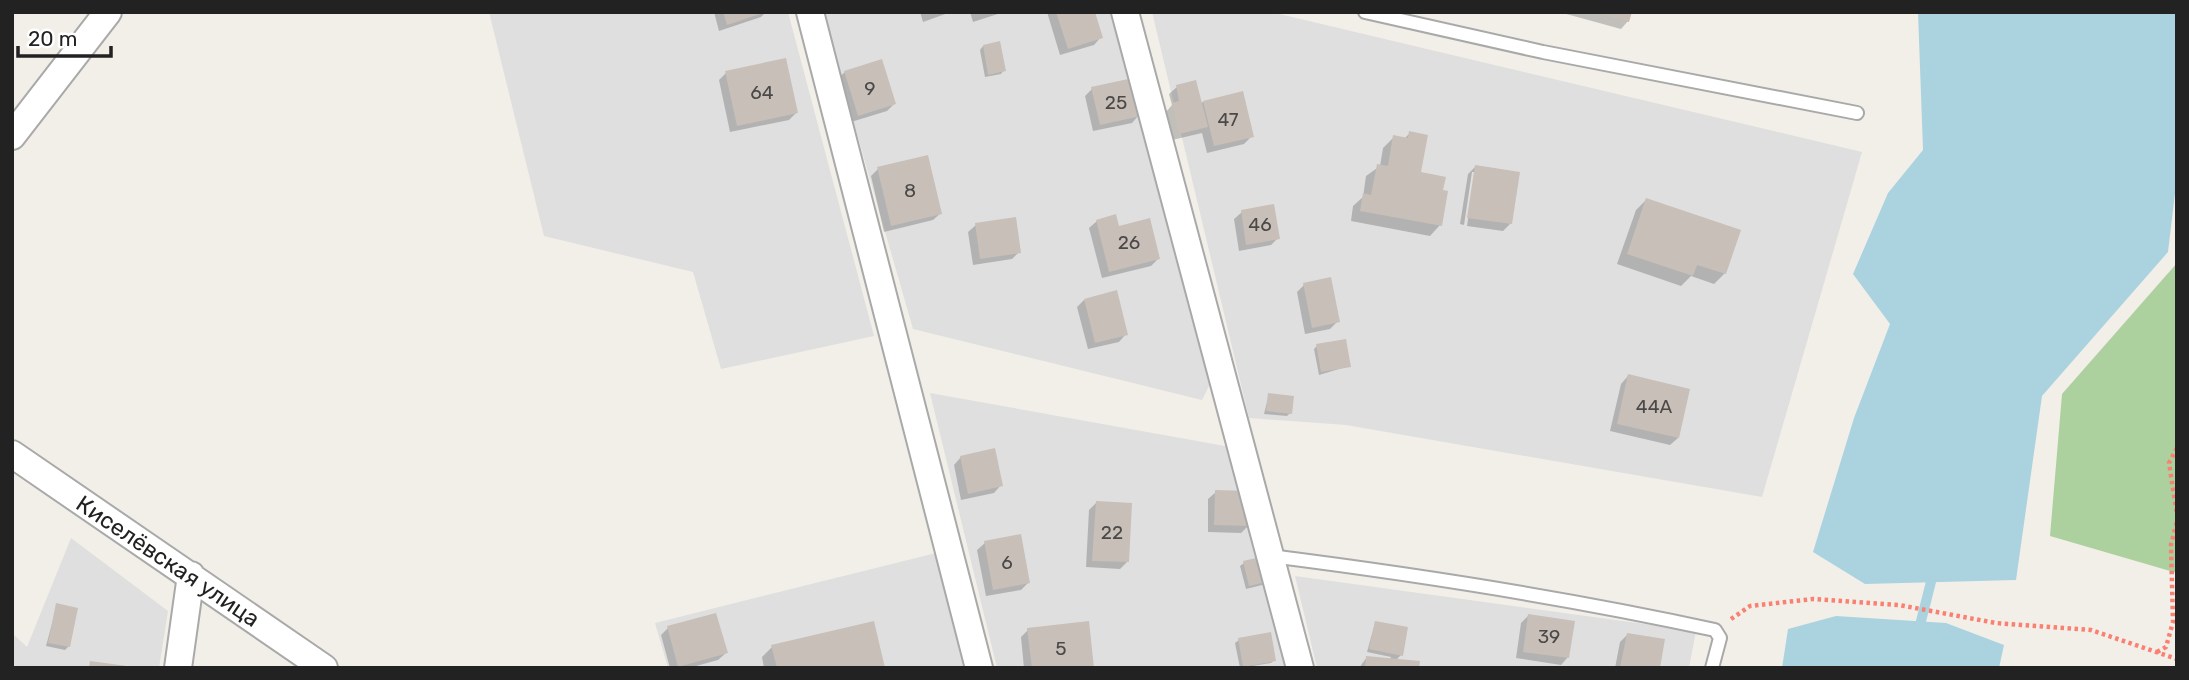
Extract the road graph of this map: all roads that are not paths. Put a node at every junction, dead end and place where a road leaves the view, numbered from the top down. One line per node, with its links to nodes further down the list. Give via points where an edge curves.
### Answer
1 (108, 12): 6 (street)
2 (810, 12): 12 (street)
3 (1125, 12): 8 (street)
4 (1365, 12): 5 (lane)
5 (1857, 113)
6 (12, 136)
7 (12, 454): 9 (street, Киселёвская улица)
8 (1270, 556): 13 (street); 14 (lane, via 1603,605 1716,630 1720,638)
9 (191, 575): 10 (street); 11 (street, Киселёвская улица)
10 (178, 668)
11 (324, 668)
12 (979, 668)
13 (1300, 668)
14 (1712, 668)

